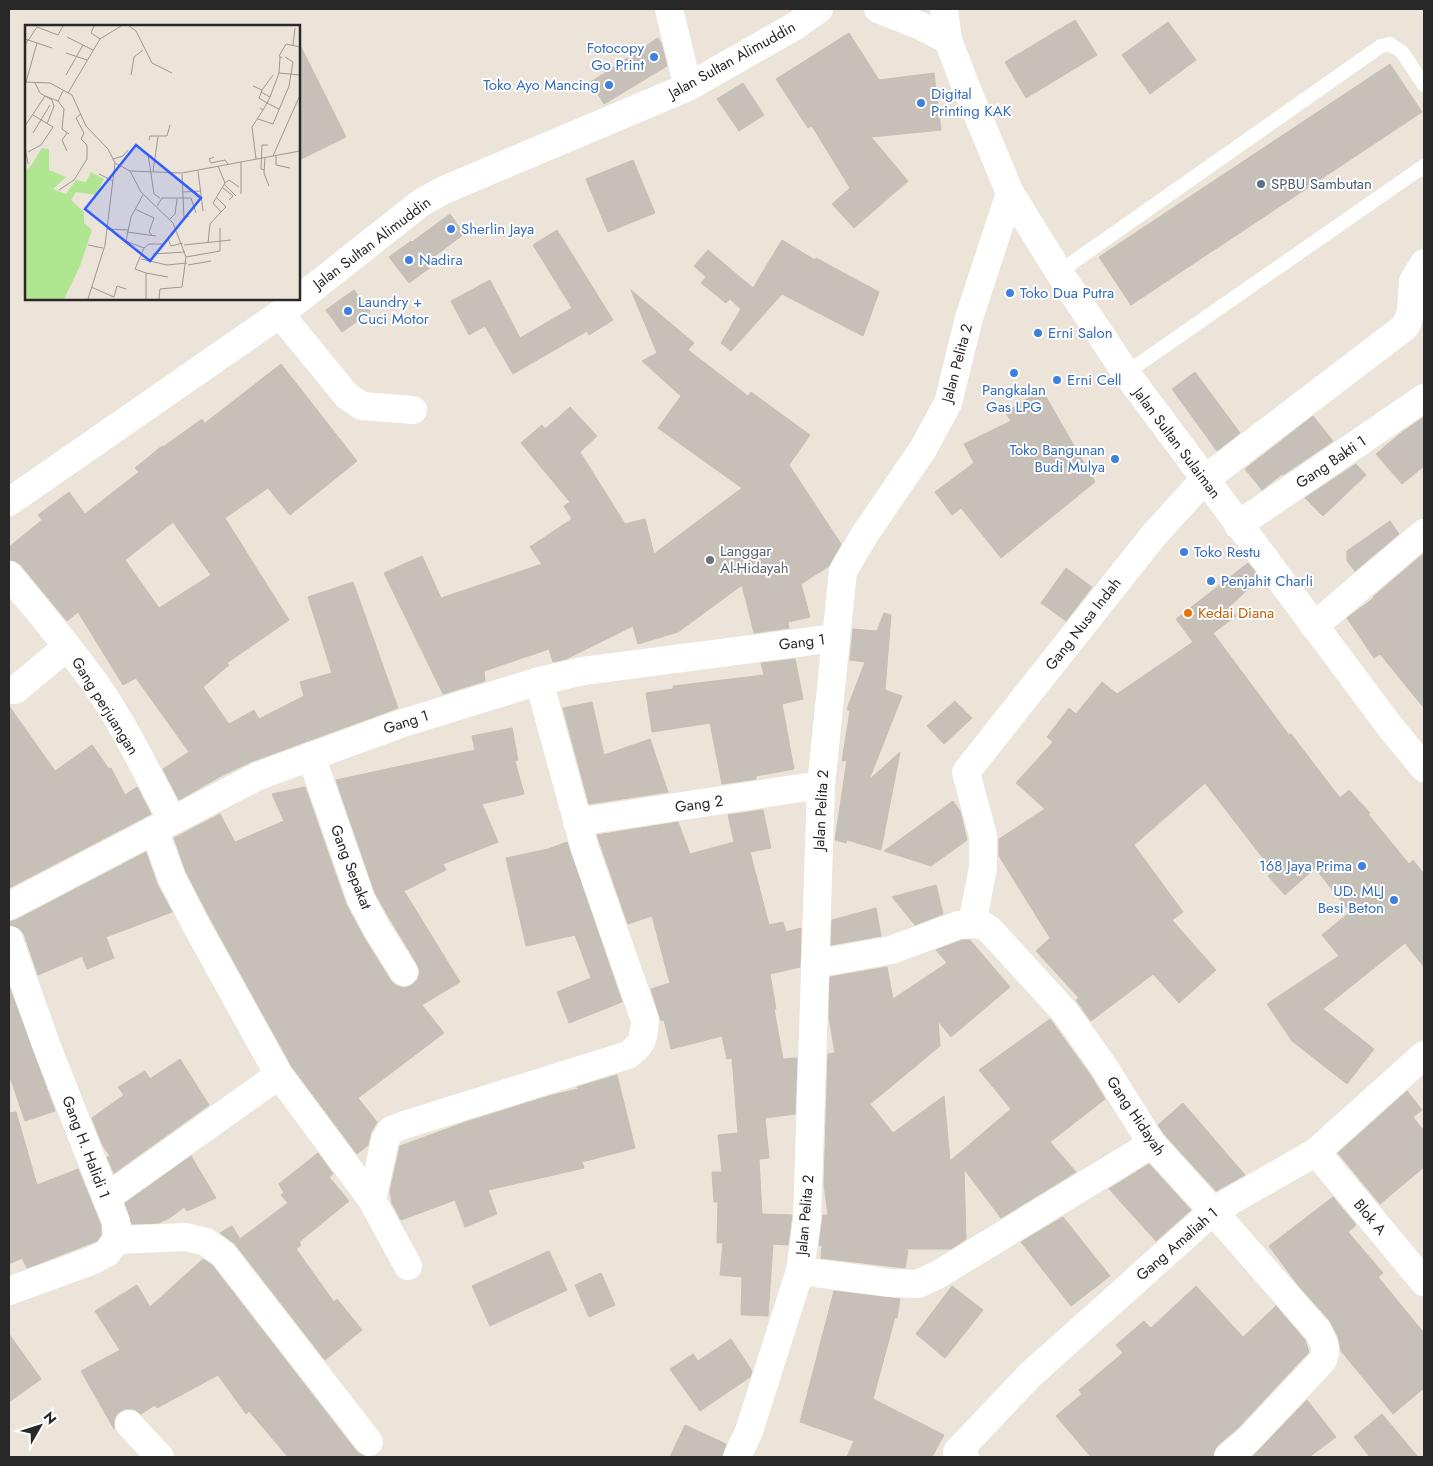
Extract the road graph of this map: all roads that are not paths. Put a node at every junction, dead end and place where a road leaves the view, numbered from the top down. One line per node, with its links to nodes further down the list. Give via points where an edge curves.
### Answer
1 (669, 9): 7 (street)
2 (819, 9): 7 (street, Jalan Sultan Alimuddin)
3 (878, 9): 5 (street)
4 (944, 9): 5 (street, Jalan Sultan Sulaiman)
5 (948, 40): 9 (street, Jalan Sultan Sulaiman)
6 (1424, 85): 11 (lane, via 1402,52 1390,44 1381,46)
7 (688, 87): 12 (street, Jalan Sultan Alimuddin, via 444,190 422,202)
8 (1424, 166): 15 (lane)
9 (1010, 193): 11 (street, Jalan Sultan Sulaiman); 24 (street, Jalan Pelita 2, via 969,318 948,403 923,449 843,571)
10 (1424, 263): 18 (street, Gang Nusa Indah, via 1413,281 1411,311 1406,326)
11 (1059, 272): 15 (street, Jalan Sultan Sulaiman)
12 (300, 298)
13 (298, 300): 14 (street, Jalan Sultan Alimuddin)
14 (280, 314): 17 (street, via 347,396 362,406); 19 (street, Jalan Sultan Alimuddin)
15 (1126, 373): 18 (street, Jalan Sultan Sulaiman)
16 (1424, 398): 20 (street, Gang Bakti 1)
17 (413, 410)
18 (1204, 480): 20 (street, Jalan Sultan Sulaiman); 34 (street, Gang Nusa Indah, via 1153,536 966,772 983,836 984,868)
19 (9, 502)
20 (1238, 525): 23 (street, Jalan Sultan Sulaiman)
21 (1424, 533): 23 (street)
22 (9, 575): 25 (street, Gang perjuangan)
23 (1314, 626): 29 (street, Jalan Sultan Sulaiman)
24 (836, 638): 26 (street, Gang 1, via 583,671); 30 (street, Jalan Pelita 2)
25 (67, 646): 27 (street); 32 (street, Gang perjuangan, via 123,729)
26 (539, 681): 28 (street, Gang 1, via 400,724); 31 (street)
27 (15, 690)
28 (311, 756): 32 (street, Gang 1, via 258,776); 37 (street, Gang Sepakat, via 360,900)
29 (1424, 768)
30 (821, 786): 31 (street, Gang 2); 36 (street, Jalan Pelita 2)
31 (577, 822): 43 (street, via 645,1020 639,1047 628,1055 391,1130 385,1140)
32 (163, 825): 33 (street, Gang 1); 39 (street, Gang perjuangan, via 172,878)
33 (9, 906)
34 (972, 924): 36 (street, via 959,925 890,950); 40 (street, Gang Hidayah, via 989,929 1065,1012)
35 (9, 940): 42 (street, Gang H. Halidi 1)
36 (815, 964): 47 (street, Jalan Pelita 2, via 807,1220)
37 (404, 972)
38 (1424, 1055): 41 (street, Gang Amaliah 1)
39 (279, 1075): 42 (street); 43 (street, Gang perjuangan)
40 (1152, 1144): 44 (street, Gang Hidayah); 47 (street, via 940,1274 918,1284)
41 (1316, 1152): 44 (street, Gang Amaliah 1); 48 (street, Blok A)
42 (106, 1198): 45 (street, Gang H. Halidi 1, via 116,1222)
43 (372, 1200): 46 (street, Gang perjuangan)
44 (1213, 1211): 54 (street, Gang Amaliah 1, via 1029,1376 957,1452); 55 (street, Gang Hidayah, via 1318,1331 1326,1352 1315,1370)
45 (117, 1240): 49 (street, via 108,1253); 51 (street, via 186,1236 206,1242 223,1254)
46 (408, 1266)
47 (800, 1271): 53 (street, Jalan Pelita 2, via 749,1431)
48 (1424, 1282)
49 (9, 1291)
50 (129, 1424): 52 (street)
51 (369, 1442)
52 (160, 1457)
53 (737, 1457)
54 (965, 1457)
55 (1228, 1457)

